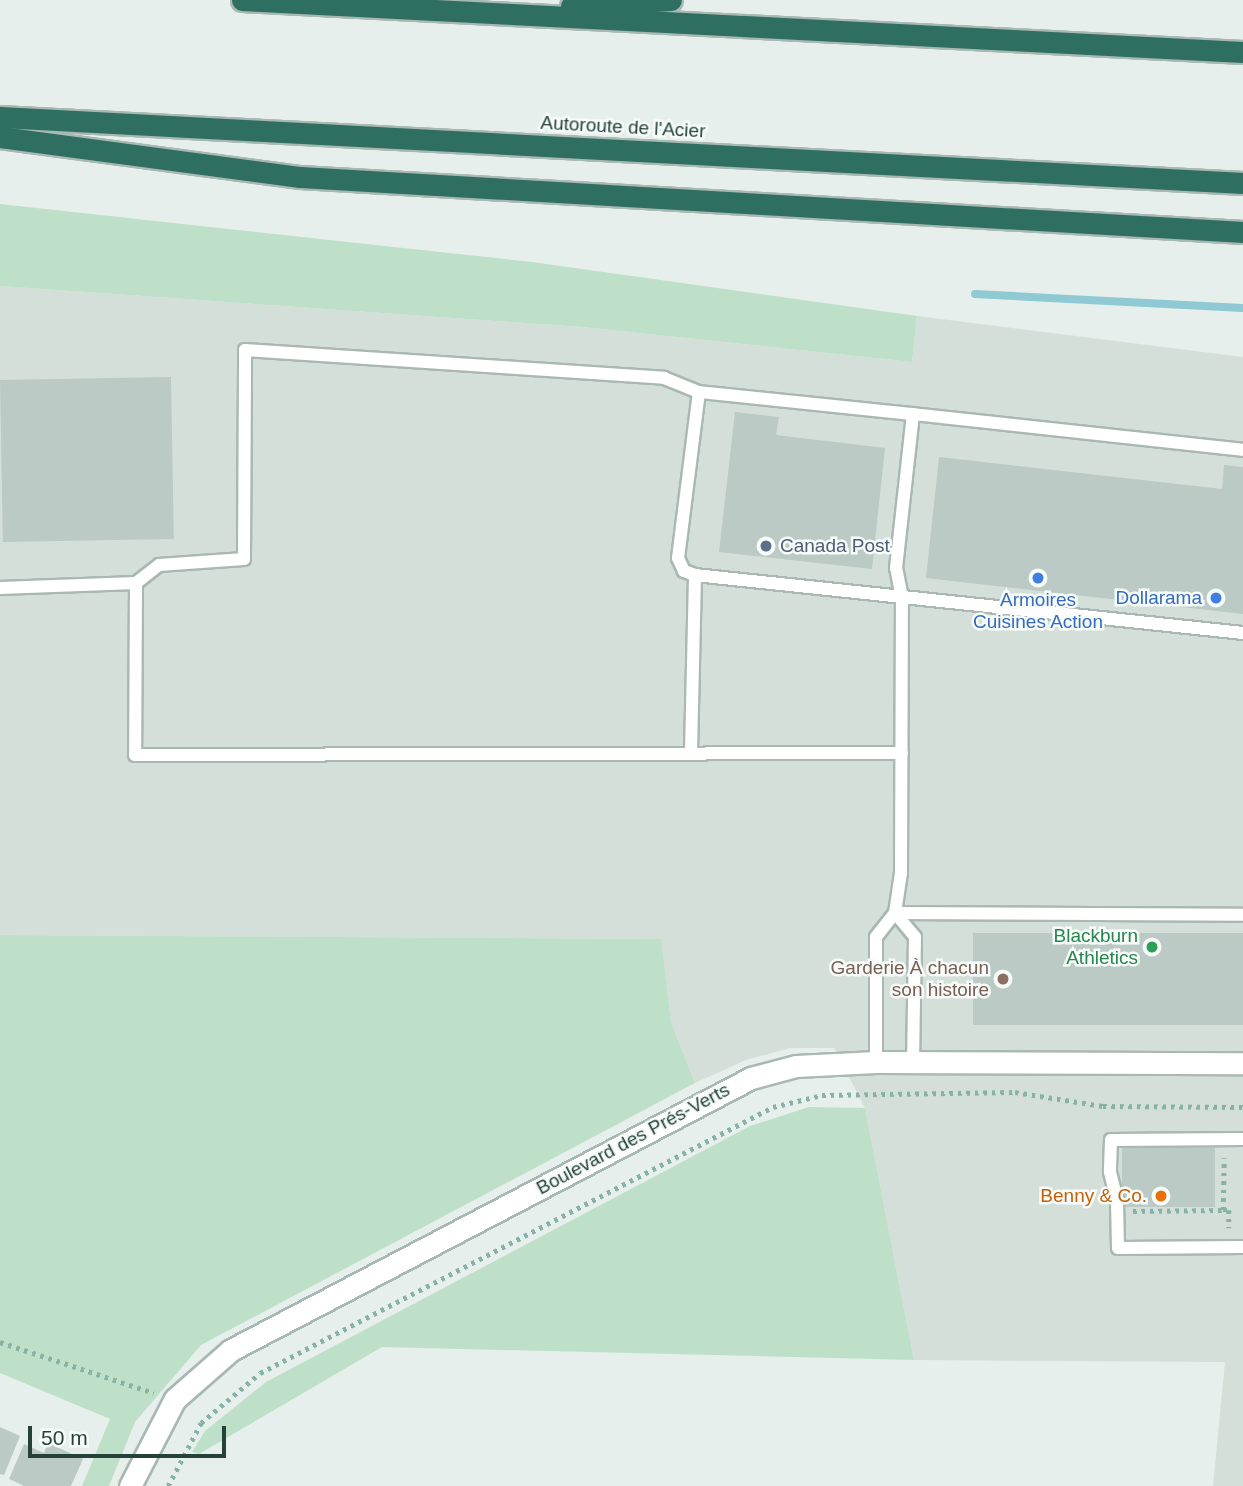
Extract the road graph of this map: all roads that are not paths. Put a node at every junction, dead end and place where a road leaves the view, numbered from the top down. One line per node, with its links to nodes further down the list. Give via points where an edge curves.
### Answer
1 (242, 0): 3 (highway)
2 (671, 0): 3 (highway)
3 (478, 12): 4 (highway)
4 (1243, 52)
5 (0, 117): 7 (highway, Autoroute de l'Acier)
6 (0, 136): 8 (highway, via 300,177)
7 (1243, 183)
8 (1243, 232)
9 (699, 392): 10 (lane); 12 (lane, via 678,558 684,571); 13 (lane, via 664,378 245,349 244,559 159,565)
10 (913, 414): 11 (lane); 15 (lane, via 896,568)
11 (1243, 450)
12 (695, 575): 15 (lane); 17 (lane)
13 (136, 583): 14 (lane); 17 (lane, via 135,755)
14 (0, 588)
15 (902, 598): 16 (lane); 18 (lane)
16 (1243, 634)
17 (691, 752): 18 (lane)
18 (902, 753): 19 (lane, via 901,873)
19 (895, 913): 20 (lane); 21 (lane, via 915,937); 23 (lane, via 876,937)
20 (1243, 915)
21 (913, 1062): 22 (street, Boulevard des Prés-Verts); 23 (street, Boulevard des Prés-Verts)
22 (1243, 1063)
23 (878, 1072): 26 (street, Boulevard des Prés-Verts, via 796,1066 743,1081 257,1335 210,1364 175,1399)
24 (1243, 1139): 25 (lane, via 1111,1140 1118,1248)
25 (1243, 1247)
26 (130, 1486)

